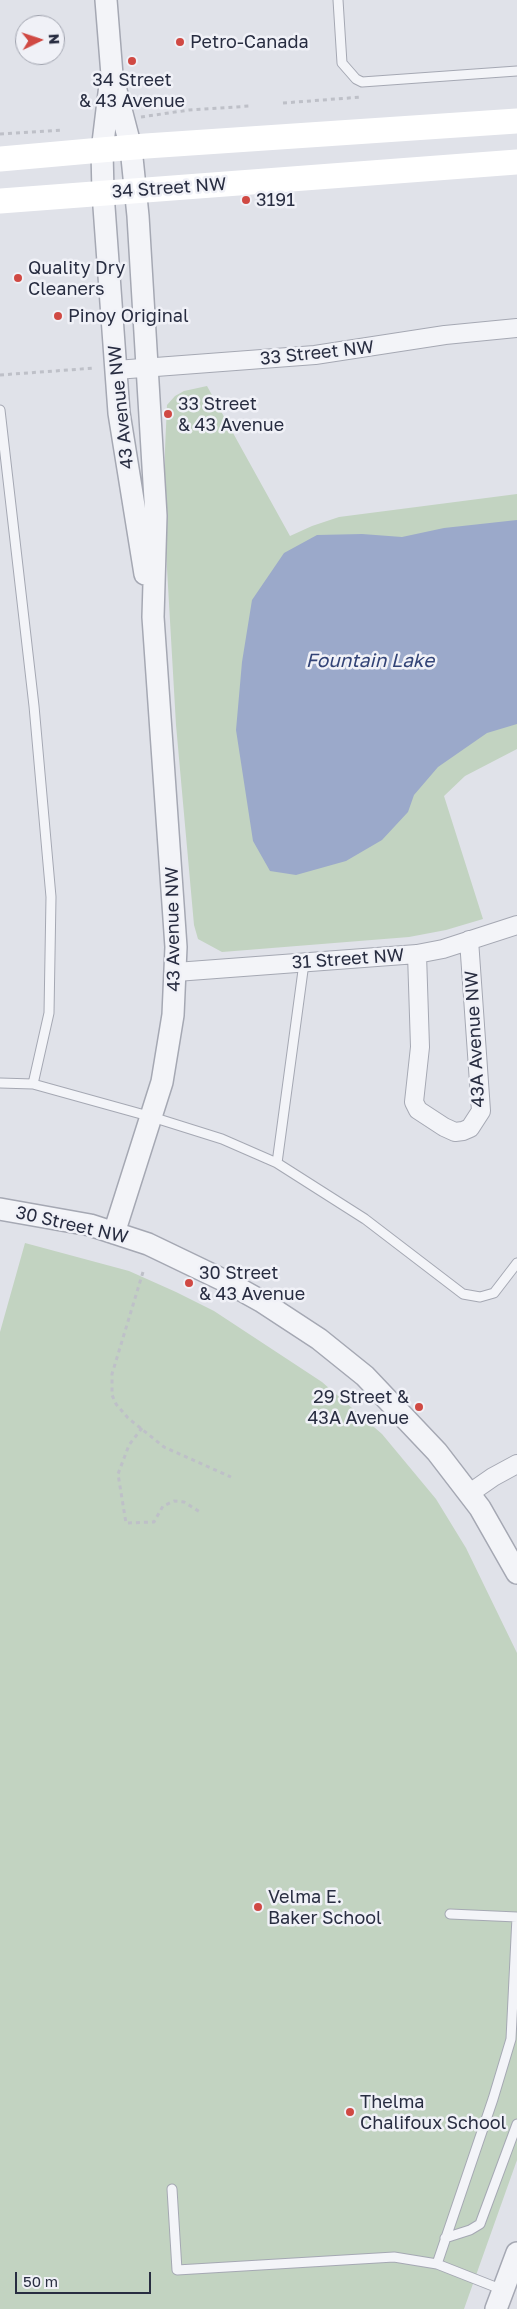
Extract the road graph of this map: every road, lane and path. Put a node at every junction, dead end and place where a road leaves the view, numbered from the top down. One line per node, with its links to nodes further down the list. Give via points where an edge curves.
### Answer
1 (106, 0): 4 (street, 43 Avenue NW)
2 (338, 0): 3 (lane, via 342,63 362,82)
3 (517, 71)
4 (112, 75): 10 (street, 43 Avenue NW); 11 (street, 43 Avenue NW)
5 (250, 106): 6 (path, via 143,115)
6 (140, 118)
7 (517, 121): 10 (main road)
8 (67, 130): 9 (path)
9 (0, 134)
10 (131, 148): 11 (main road); 14 (street, 43 Avenue NW)
11 (102, 151): 12 (main road); 15 (street, 43 Avenue NW)
12 (0, 159)
13 (517, 162): 14 (main road, 34 Street NW)
14 (136, 191): 15 (main road, 34 Street NW); 18 (street, 43 Avenue NW)
15 (103, 193): 16 (main road, 34 Street NW); 20 (street, 43 Avenue NW)
16 (0, 201)
17 (517, 328): 18 (street, 33 Street NW, via 445,335 315,355)
18 (148, 367): 20 (street, 33 Street NW); 23 (street, 43 Avenue NW, via 156,516)
19 (95, 368): 21 (path)
20 (116, 370): 23 (street, 43 Avenue NW, via 119,413)
21 (0, 375)
22 (0, 410): 30 (lane, via 30,668 51,897 49,1013)
23 (153, 617): 28 (street, 43 Avenue NW, via 176,920)
24 (517, 925): 25 (street, 31 Street NW)
25 (470, 940): 26 (street, 31 Street NW); 26 (street, 43A Avenue NW, via 481,1111 470,1128 463,1131 455,1132 444,1127 418,1110 414,1102 420,1047)
26 (417, 954): 27 (street, 31 Street NW)
27 (304, 962): 28 (street, 31 Street NW); 32 (lane)
28 (176, 972): 31 (street, 43 Avenue NW, via 169,1048)
29 (0, 1083): 30 (lane)
30 (33, 1084): 31 (lane)
31 (152, 1117): 32 (lane, via 222,1139); 34 (street, 43 Avenue NW)
32 (277, 1163): 35 (lane, via 365,1218 463,1294 480,1297 494,1292)
33 (0, 1209): 34 (street, 30 Street NW, via 42,1215)
34 (114, 1233): 40 (street, 30 Street NW, via 174,1256 261,1301 341,1355 414,1425)
35 (517, 1263)
36 (143, 1272): 37 (path, via 111,1381 116,1404)
37 (142, 1428): 39 (path, via 164,1447); 41 (path, via 129,1445 118,1474 126,1523 154,1522 163,1506 174,1501 184,1502)
38 (517, 1464): 40 (street)
39 (232, 1477)
40 (470, 1493): 42 (street)
41 (200, 1512)
42 (517, 1573)
43 (450, 1914): 44 (lane)
44 (517, 1918): 45 (lane)
45 (516, 1945): 48 (lane, via 511,2039)
46 (517, 2124): 48 (lane, via 480,2224)
47 (172, 2189): 50 (lane, via 177,2270 374,2257)
48 (445, 2238): 50 (lane)
49 (517, 2253): 51 (street)
50 (437, 2264): 51 (lane)
51 (499, 2300)

